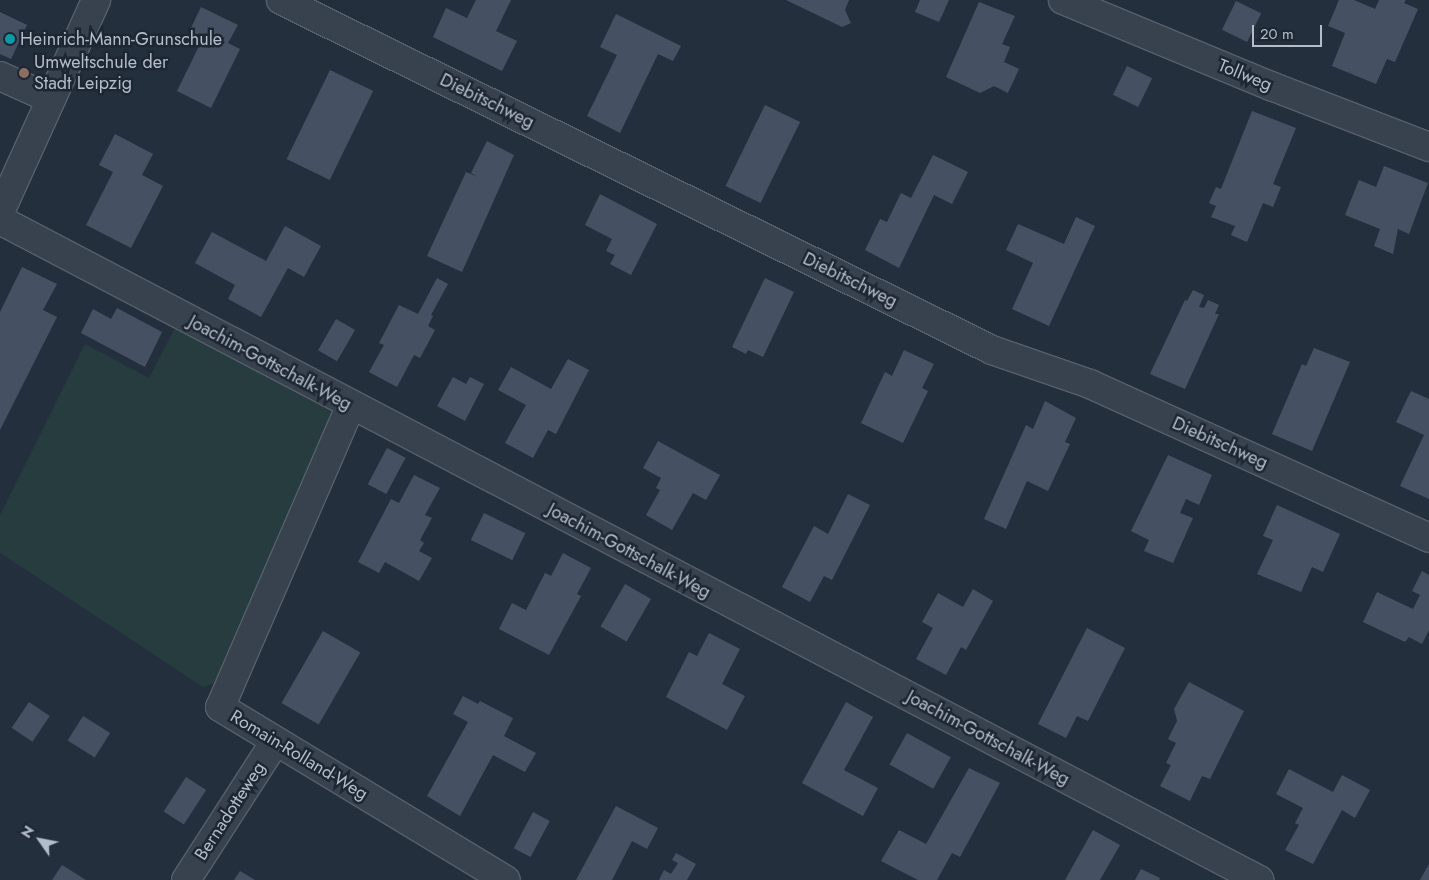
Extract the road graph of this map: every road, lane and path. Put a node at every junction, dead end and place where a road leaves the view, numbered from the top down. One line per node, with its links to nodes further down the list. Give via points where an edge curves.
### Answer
1 (96, 0): 5 (street)
2 (281, 0): 10 (street, Diebitschweg, via 992,350 1090,384)
3 (1063, 0): 6 (street, Tollweg, via 1271,86)
4 (0, 76): 5 (street)
5 (51, 99): 7 (street)
6 (1429, 146)
7 (0, 212)
8 (0, 220): 9 (street, Joachim-Gottschalk-Weg)
9 (351, 405): 11 (street, Romain-Rolland-Weg, via 220,706); 14 (street, Joachim-Gottschalk-Weg)
10 (1429, 538)
11 (275, 742): 12 (street, Bernadotteweg); 13 (street, Romain-Rolland-Weg)
12 (186, 880)
13 (506, 880)
14 (1259, 880)

